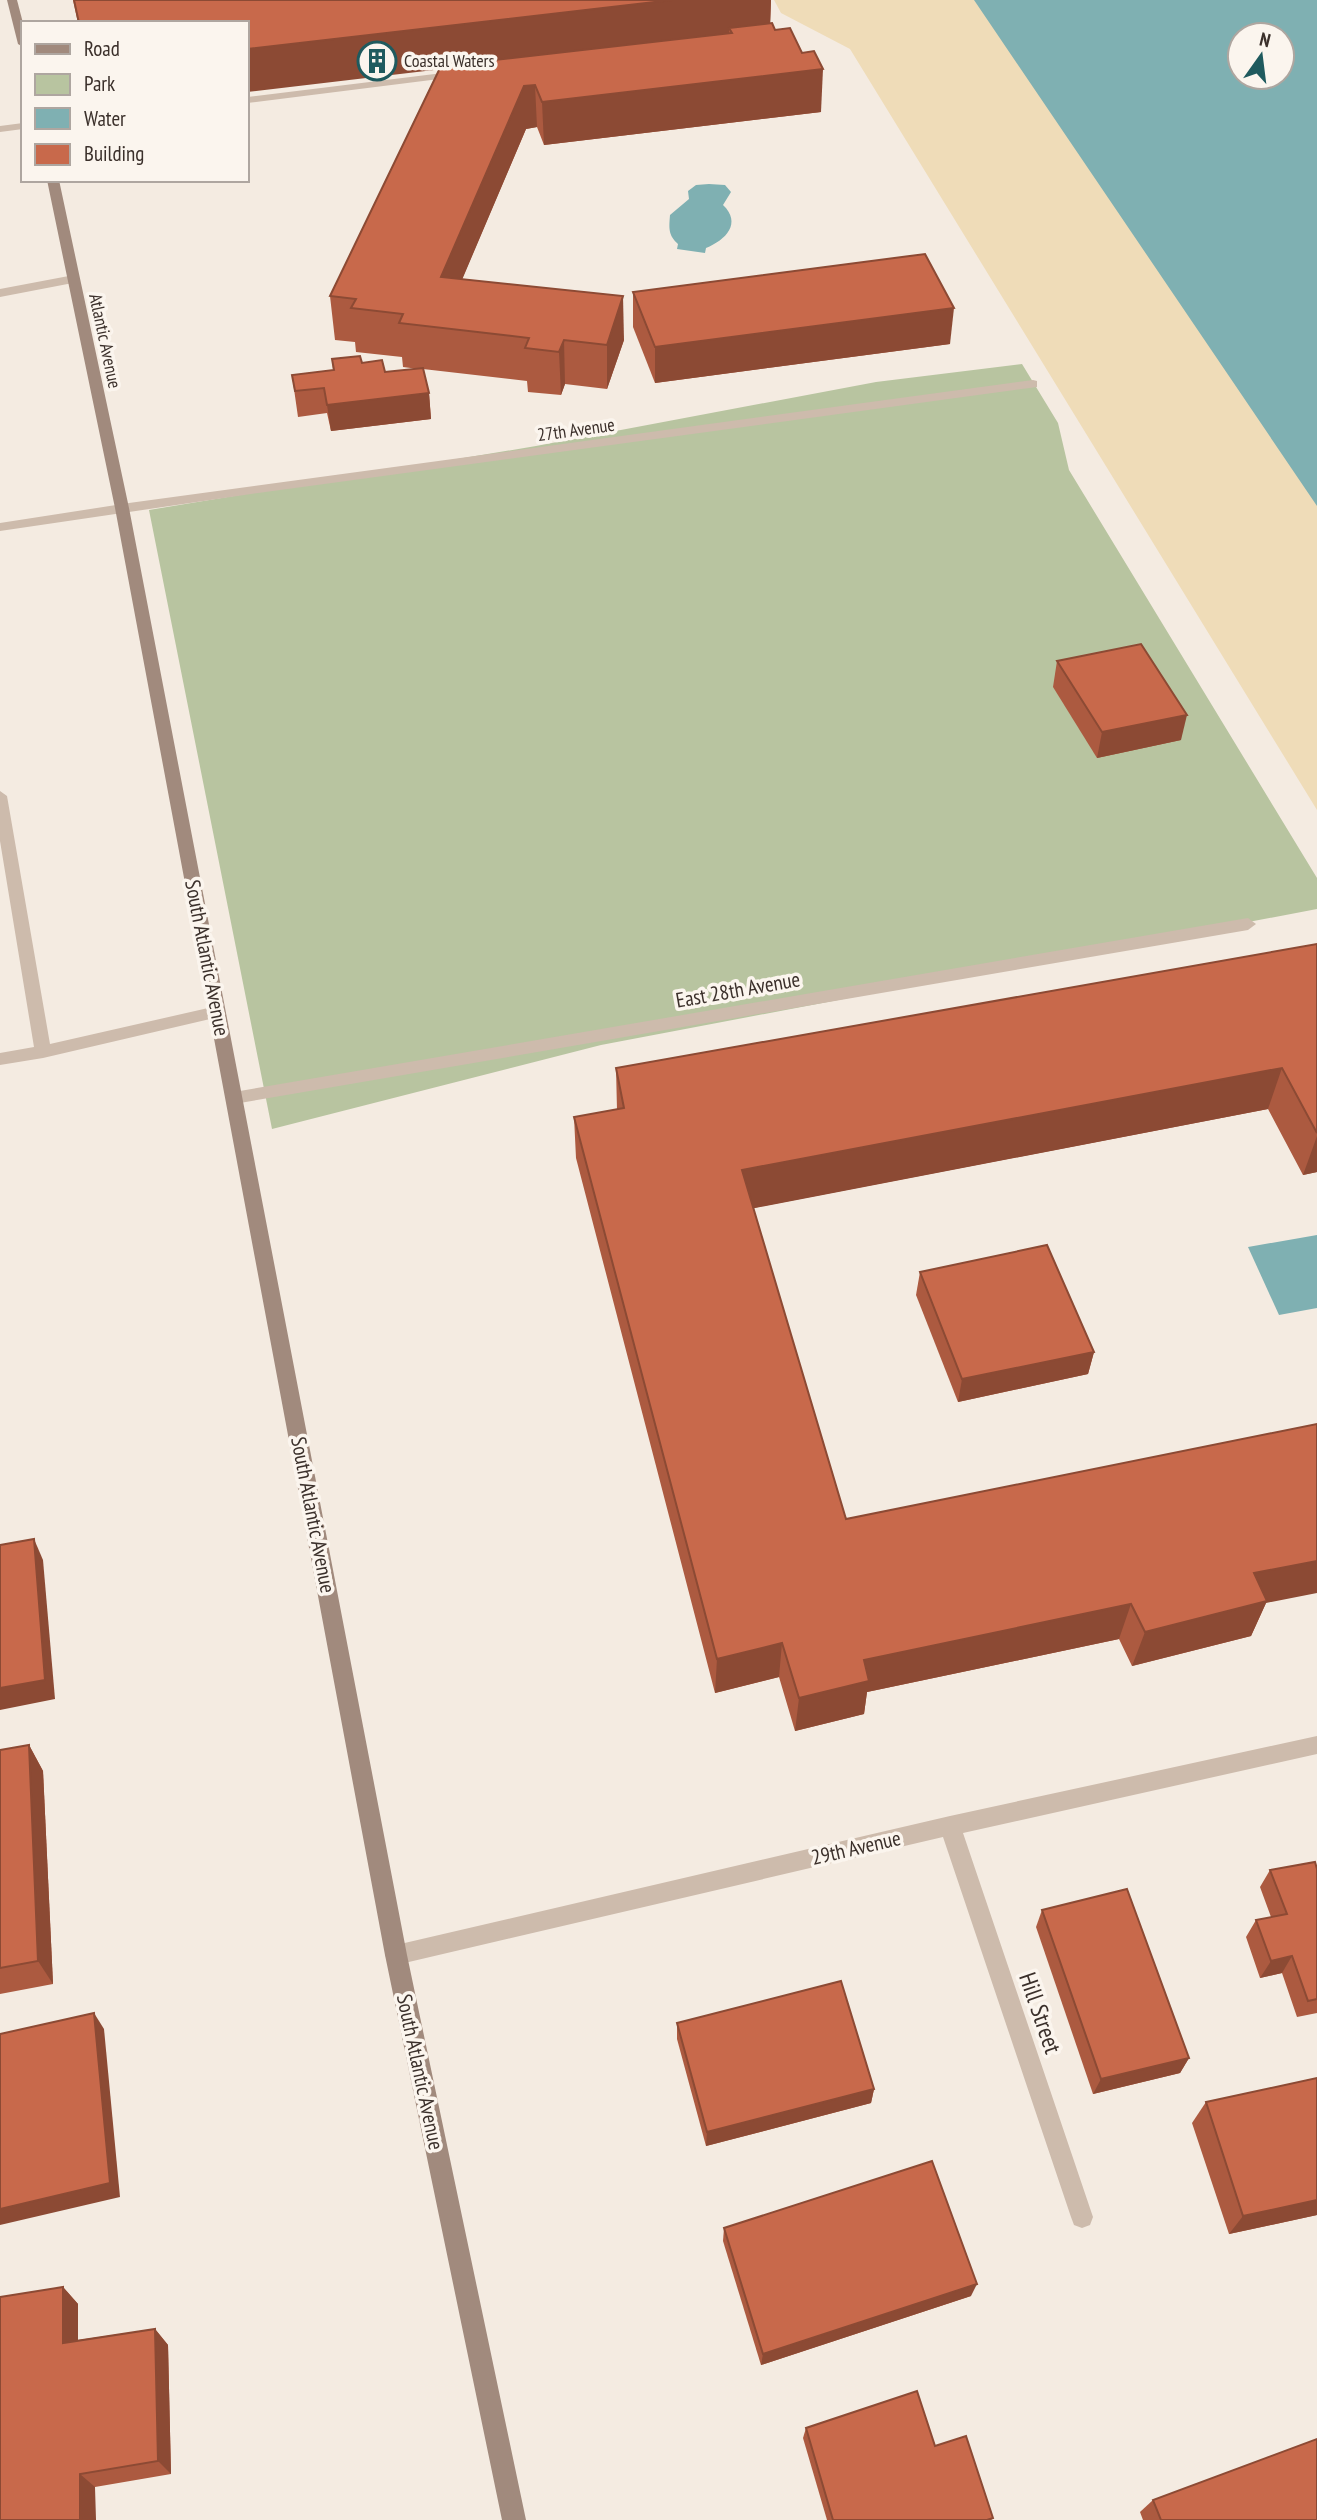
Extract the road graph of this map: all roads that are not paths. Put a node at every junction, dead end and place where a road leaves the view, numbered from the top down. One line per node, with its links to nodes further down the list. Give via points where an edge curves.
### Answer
1 (12, 0): 2 (street)
2 (21, 36)
3 (469, 72): 4 (street)
4 (248, 100)
5 (21, 126): 6 (street)
6 (0, 129)
7 (53, 182): 8 (street, Atlantic Avenue)
8 (74, 279): 9 (street); 11 (street, Atlantic Avenue)
9 (0, 293)
10 (1033, 384): 11 (street, 27th Avenue)
11 (122, 508): 12 (street, 27th Avenue); 15 (street, South Atlantic Avenue)
12 (0, 527)
13 (0, 796): 16 (street)
14 (1248, 924): 18 (street, East 28th Avenue)
15 (217, 1012): 16 (street); 18 (street, South Atlantic Avenue)
16 (43, 1052): 17 (street)
17 (0, 1059)
18 (234, 1098): 21 (street, South Atlantic Avenue)
19 (1317, 1745): 20 (street, 29th Avenue)
20 (950, 1826): 21 (street, 29th Avenue); 22 (street, Hill Street)
21 (396, 1955): 23 (street, South Atlantic Avenue)
22 (1082, 2217)
23 (514, 2520)

